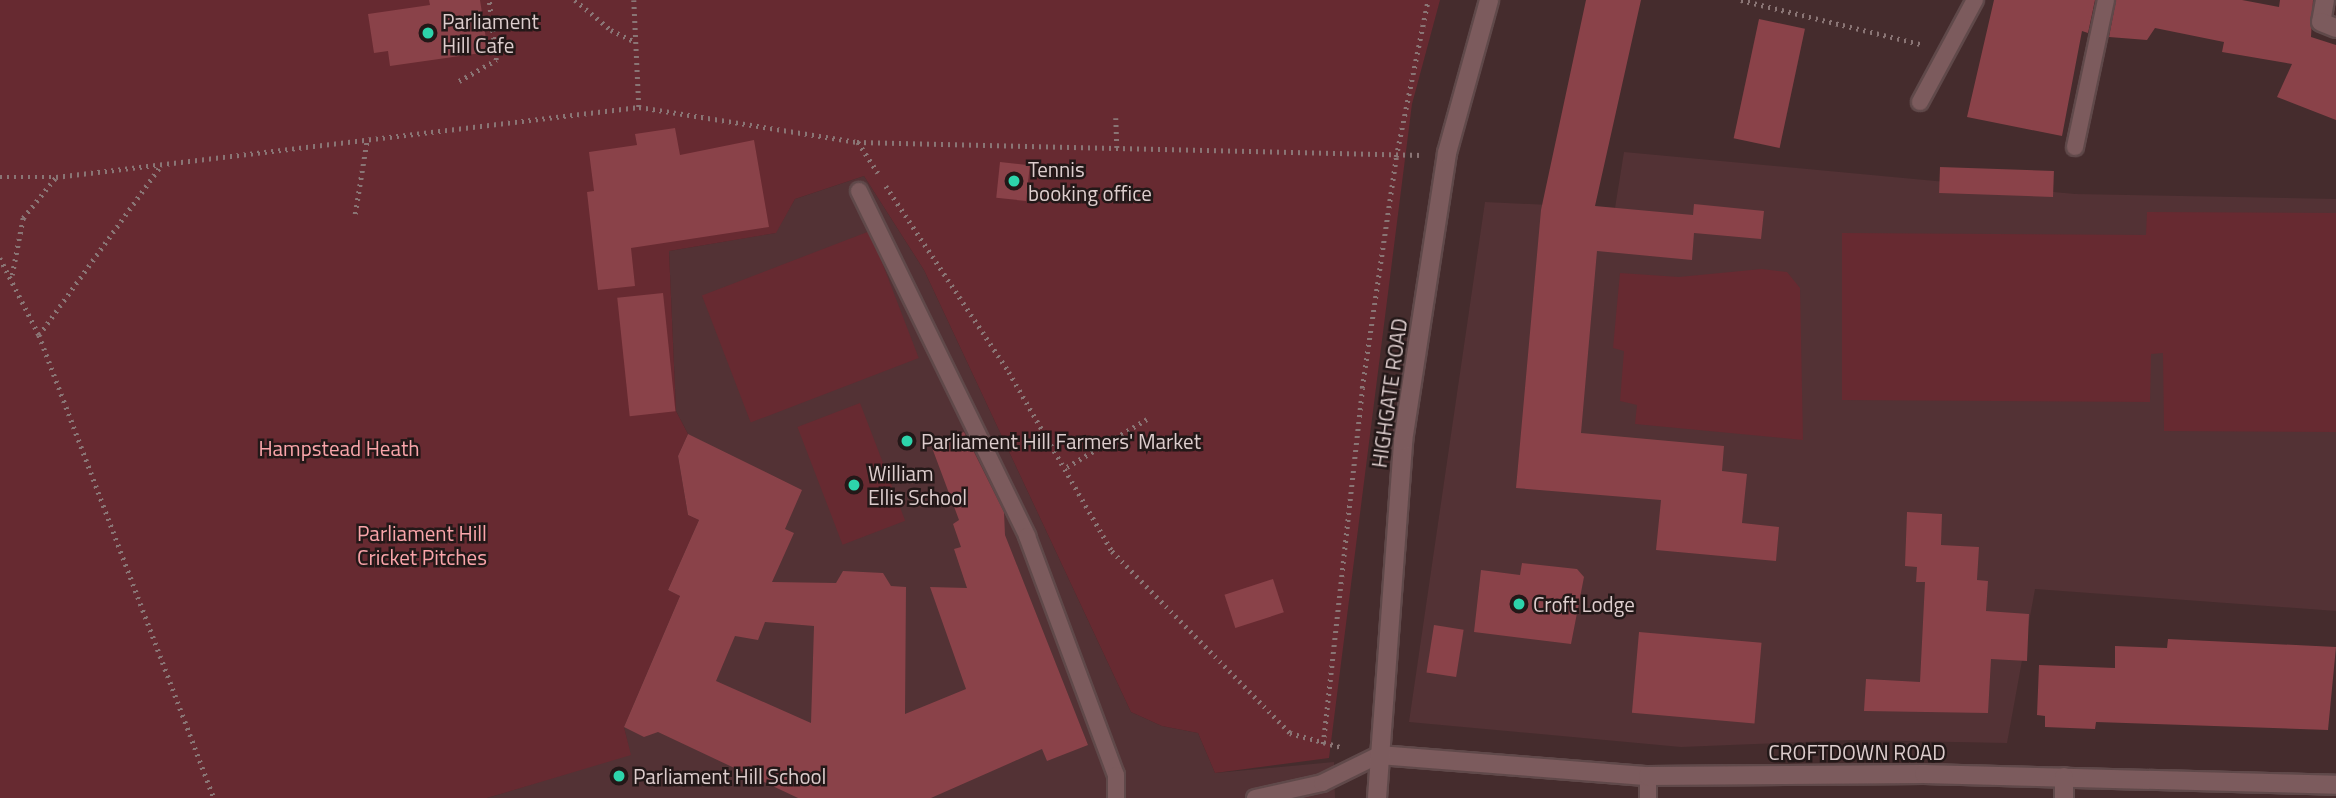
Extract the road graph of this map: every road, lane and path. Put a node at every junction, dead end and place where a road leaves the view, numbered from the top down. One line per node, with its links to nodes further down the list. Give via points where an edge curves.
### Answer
1 (489, 0): 13 (path, via 496,60)
2 (575, 0): 11 (path, via 611,30)
3 (634, 0): 11 (path)
4 (1428, 0): 22 (path)
5 (1489, 0): 21 (street, HIGHGATE ROAD)
6 (1741, 0): 12 (path)
7 (1975, 0): 12 (lane)
8 (2106, 0): 19 (lane)
9 (2325, 0): 10 (street, via 2321,22)
10 (2336, 28)
11 (635, 41): 15 (path)
12 (1949, 52): 14 (lane)
13 (459, 81)
14 (1920, 102)
15 (639, 107): 17 (path); 18 (path)
16 (1116, 118): 20 (path)
17 (367, 140): 23 (path); 27 (path)
18 (857, 142): 20 (path); 32 (path)
19 (2075, 147)
20 (1117, 150): 22 (path)
21 (1447, 153): 22 (path); 34 (street, HIGHGATE ROAD, via 1403,441)
22 (1396, 158): 33 (path, via 1333,617)
23 (162, 164): 25 (path); 30 (path)
24 (0, 177): 25 (path)
25 (56, 177): 29 (path, via 23,218)
26 (859, 191): 39 (lane, via 1027,536 1116,775)
27 (355, 214)
28 (0, 258): 29 (path)
29 (11, 277): 30 (path)
30 (39, 335): 38 (path)
31 (1147, 419): 32 (path)
32 (1067, 467): 33 (path, via 1112,551 1172,618 1290,733)
33 (1323, 744): 34 (path)
34 (1379, 755): 35 (street, CROFTDOWN ROAD); 40 (lane, via 1322,783); 41 (street, HIGHGATE ROAD)
35 (1648, 776): 36 (street, CROFTDOWN ROAD); 42 (lane)
36 (2064, 777): 37 (street, CROFTDOWN ROAD); 43 (street)
37 (2336, 785)
38 (214, 798)
39 (1116, 798)
40 (1255, 798)
41 (1377, 798)
42 (1648, 798)
43 (2064, 798)

